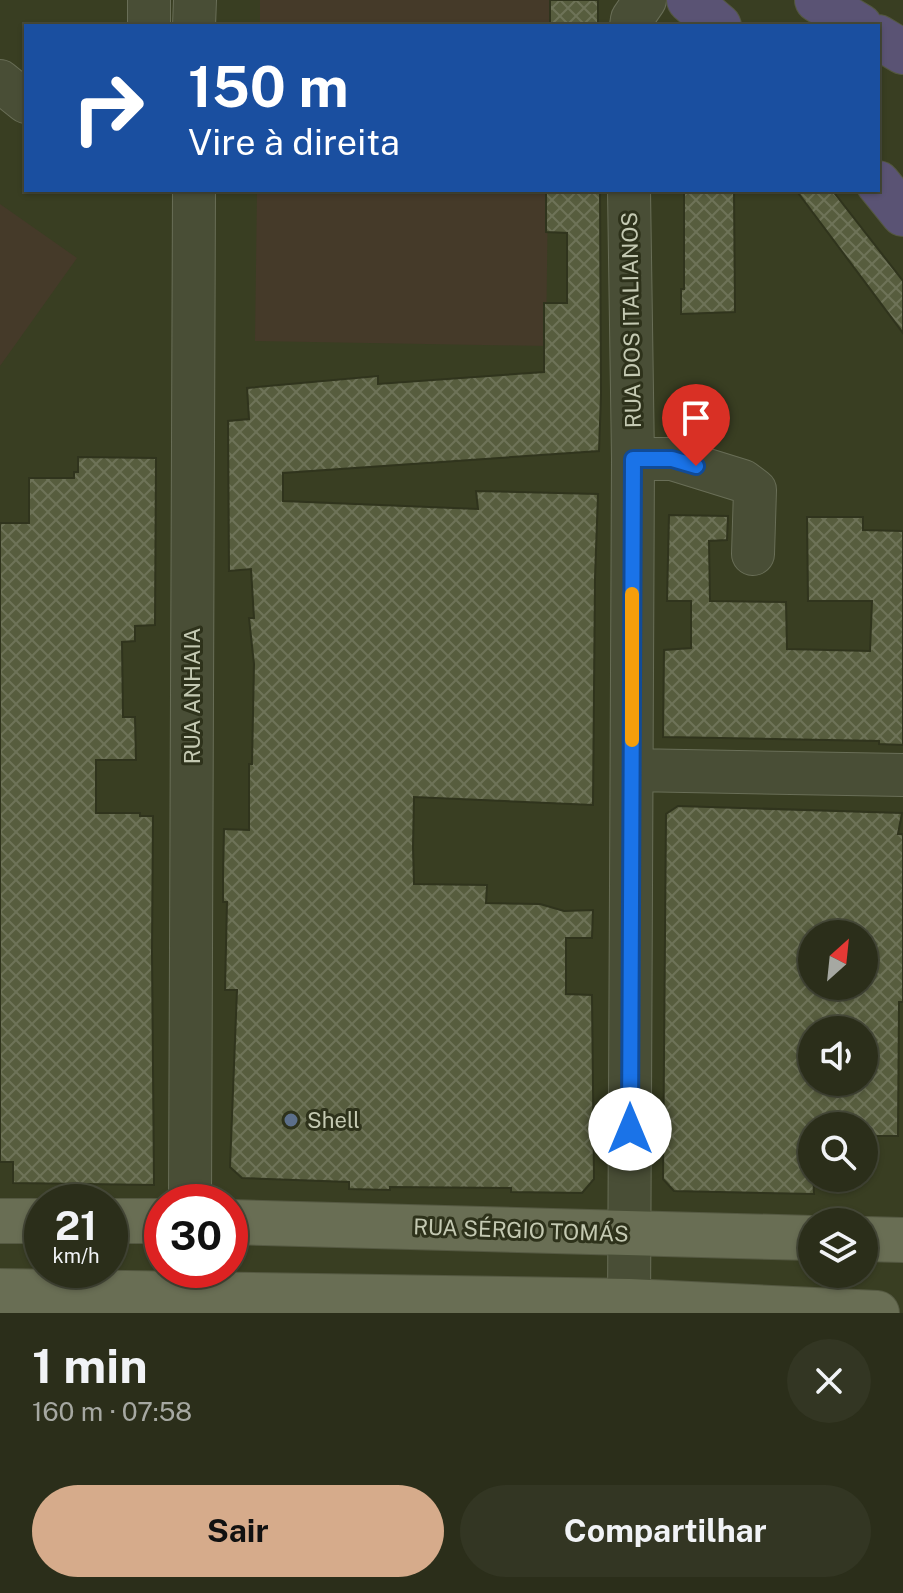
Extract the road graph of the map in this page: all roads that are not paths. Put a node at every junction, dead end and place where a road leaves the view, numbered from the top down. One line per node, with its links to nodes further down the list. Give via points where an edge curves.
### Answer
1 (149, 0): 6 (street)
2 (195, 0): 7 (street)
3 (645, 0): 8 (street)
4 (689, 0): 9 (highway)
5 (817, 0): 10 (highway)
6 (149, 24)
7 (194, 24)
8 (631, 24)
9 (717, 24)
10 (857, 24)
11 (880, 38): 12 (highway)
12 (903, 52)
13 (0, 81): 14 (street)
14 (24, 100)
15 (880, 185): 18 (highway)
16 (194, 192): 23 (street, RUA ANHAIA)
17 (629, 192): 19 (street, RUA DOS ITALIANOS)
18 (903, 214)
19 (633, 459): 20 (street, via 672,459 743,481 755,490); 21 (street, RUA DOS ITALIANOS)
20 (753, 554)
21 (632, 770): 22 (street); 27 (street, RUA DOS ITALIANOS)
22 (903, 775)
23 (190, 1184)
24 (0, 1221): 25 (main road)
25 (24, 1221)
26 (248, 1222): 27 (main road, RUA SÉRGIO TOMÁS)
27 (629, 1233): 28 (main road, RUA SÉRGIO TOMÁS); 33 (street, RUA DOS ITALIANOS)
28 (798, 1238)
29 (878, 1239): 30 (main road)
30 (903, 1240)
31 (0, 1291): 32 (main road)
32 (188, 1292): 33 (main road)
33 (629, 1307): 34 (main road)
34 (877, 1313)

